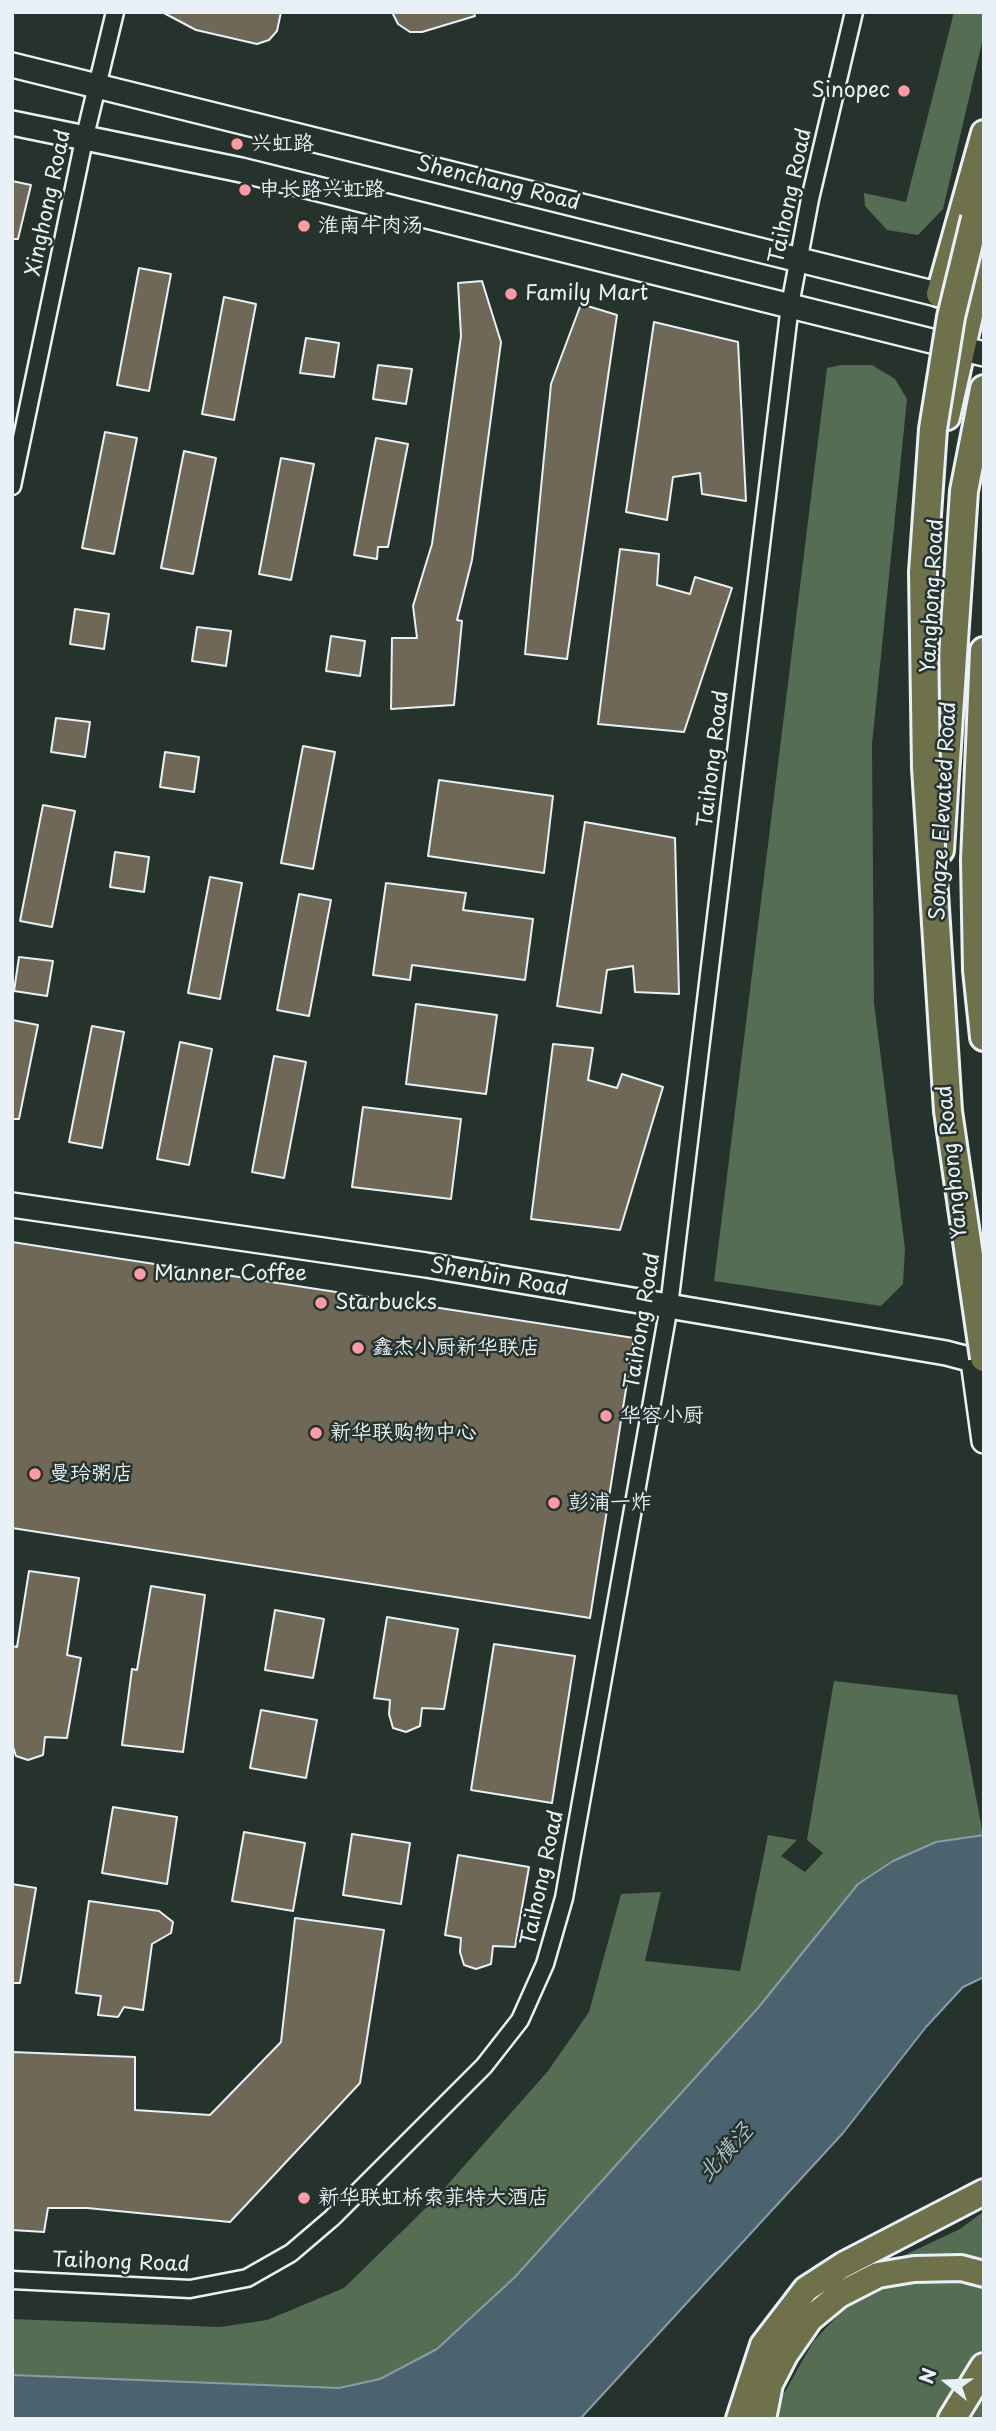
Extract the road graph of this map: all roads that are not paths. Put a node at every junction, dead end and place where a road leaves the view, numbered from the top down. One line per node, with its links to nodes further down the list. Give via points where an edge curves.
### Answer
1 (115, 12): 4 (street, Xinghong Road)
2 (854, 12): 10 (street, Taihong Road)
3 (12, 65): 4 (main road, Shenchang Road)
4 (97, 87): 7 (street, Xinghong Road); 10 (main road, Shenchang Road)
5 (12, 123): 7 (main road)
6 (984, 133): 11 (main road)
7 (84, 140): 13 (main road, via 241,170); 16 (street, Xinghong Road)
8 (984, 186): 18 (highway, bridge, via 951,317 933,429 923,572 926,768)
9 (984, 254): 12 (main road, Yanghong Road)
10 (798, 260): 11 (main road, Shenchang Road); 13 (street, Taihong Road)
11 (939, 294): 12 (main road, Shenchang Road)
12 (977, 304): 14 (main road, Yanghong Road)
13 (790, 305): 14 (main road); 21 (street, Taihong Road)
14 (972, 351): 22 (main road, Yanghong Road, via 940,454 928,654 941,1031)
15 (984, 389): 18 (highway, Songze Elevated Road, bridge, via 964,491)
16 (12, 486)
17 (984, 651): 19 (highway, Songze Elevated Road, via 975,860)
18 (937, 898): 22 (highway, Songze Elevated Road, bridge, via 948,1111)
19 (984, 1037)
20 (12, 1205): 21 (main road, Shenbin Road, via 426,1265)
21 (668, 1306): 22 (main road, Shenbin Road); 26 (street, Taihong Road, via 564,1898 545,1964 520,2020 484,2066 332,2218 291,2253 247,2278 190,2289)
22 (980, 1361): 23 (main road)
23 (984, 1441)
24 (984, 2192): 28 (main road, via 843,2264 806,2289 763,2345)
25 (984, 2274): 29 (main road, via 961,2268 914,2269 878,2275 839,2295 810,2319 785,2355 770,2384)
26 (12, 2280)
27 (984, 2367): 30 (highway)
28 (739, 2419)
29 (764, 2419)
30 (952, 2419)

